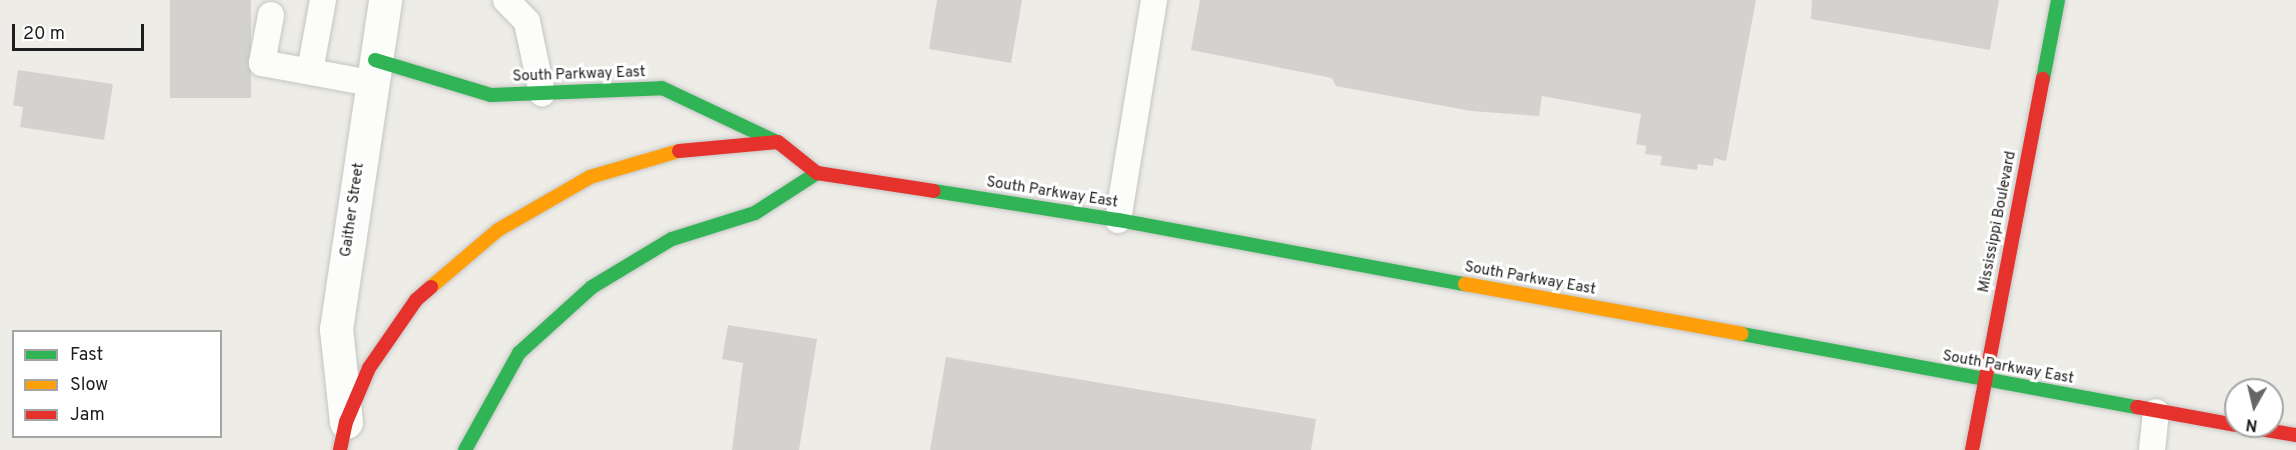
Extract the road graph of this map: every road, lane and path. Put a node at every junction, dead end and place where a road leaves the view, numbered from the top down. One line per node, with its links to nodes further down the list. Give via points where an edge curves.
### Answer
1 (323, 0): 7 (lane)
2 (385, 0): 8 (street, Gaither Street)
3 (506, 0): 9 (lane, via 527,22)
4 (1154, 0): 12 (lane)
5 (2058, 0): 13 (main road, Mississippi Boulevard)
6 (271, 15): 7 (lane, via 262,63)
7 (310, 71): 8 (lane)
8 (372, 72): 9 (main road, South Parkway East, via 491,95); 16 (street, Gaither Street, via 336,329)
9 (542, 93): 10 (main road, South Parkway East, via 662,88)
10 (778, 142): 11 (main road, South Parkway East); 16 (main road, via 662,155 590,177 498,230 416,300 369,368)
11 (817, 173): 12 (main road, South Parkway East); 17 (main road, via 755,213 672,239 592,287 519,353)
12 (1118, 220): 13 (main road, South Parkway East)
13 (1984, 380): 14 (main road, South Parkway East); 18 (main road, Mississippi Boulevard)
14 (2156, 412): 15 (main road, South Parkway East); 19 (lane)
15 (2224, 423)
16 (343, 436)
17 (465, 450)
18 (1972, 450)
19 (2152, 450)

